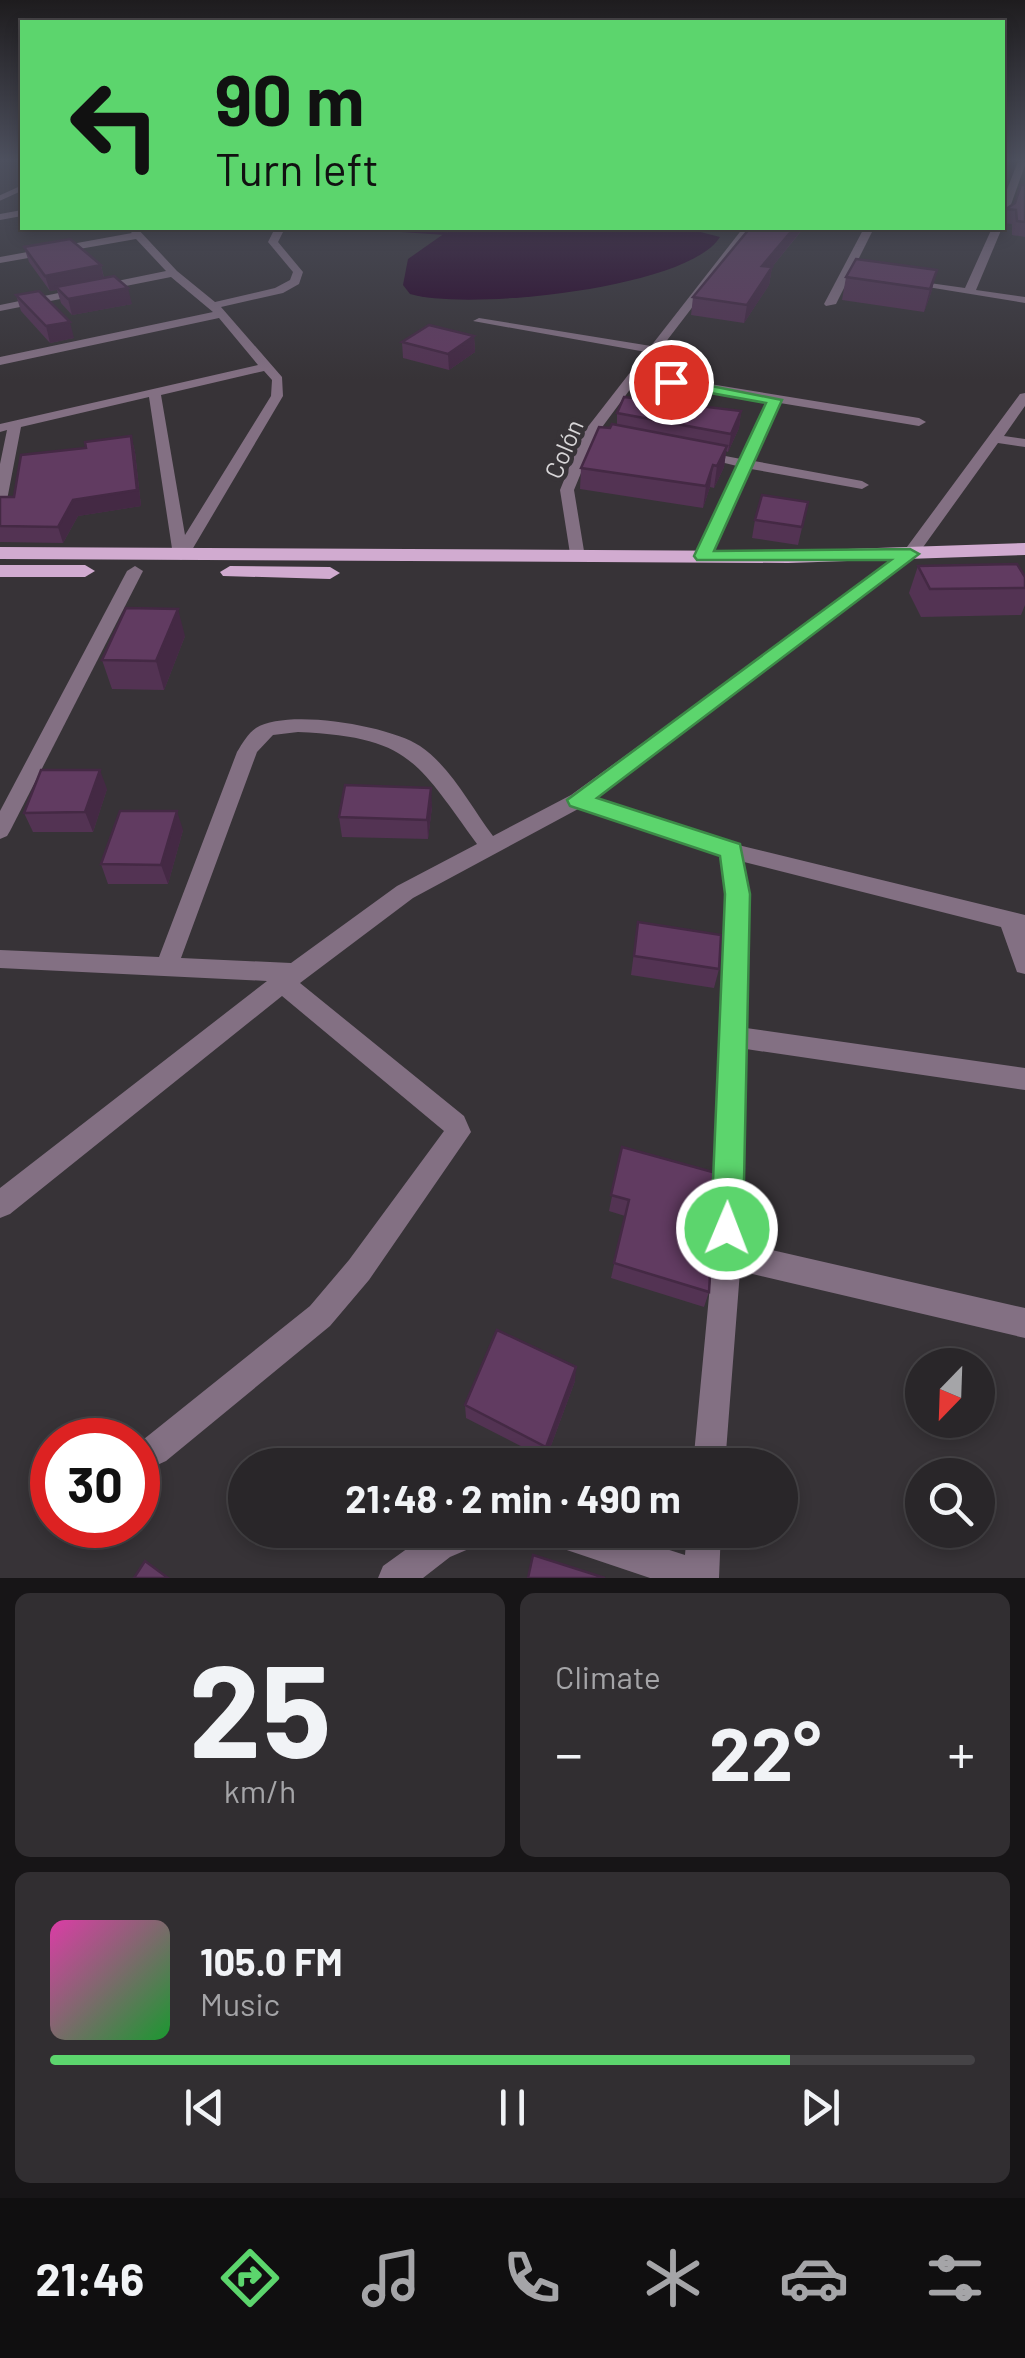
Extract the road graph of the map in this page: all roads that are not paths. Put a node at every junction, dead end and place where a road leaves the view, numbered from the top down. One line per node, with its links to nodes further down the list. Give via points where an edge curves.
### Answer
1 (128, 233): 7 (street)
2 (142, 233): 8 (street)
3 (278, 233): 16 (street, via 273,242 298,272 296,282)
4 (745, 233): 18 (street, Colón)
5 (867, 233): 9 (street)
6 (996, 233): 12 (street)
7 (0, 260)
8 (173, 273): 15 (street); 16 (street)
9 (845, 273): 10 (street); 14 (street)
10 (863, 276)
11 (898, 282): 12 (street)
12 (969, 292): 13 (street)
13 (1025, 300)
14 (830, 304)
15 (0, 308)
16 (217, 310): 19 (street); 20 (street)
17 (478, 320): 18 (street)
18 (656, 350): 21 (street, Colón)
19 (0, 361)
20 (268, 366): 22 (street); 37 (street, via 278,380 276,396)
21 (636, 376): 24 (street); 27 (street, Colón)
22 (154, 390): 26 (street); 37 (street)
23 (1025, 397): 29 (street)
24 (775, 400): 25 (street); 32 (street)
25 (919, 422)
26 (7, 426): 34 (street)
27 (590, 433): 28 (street); 40 (street, Colón, via 567,490)
28 (609, 437)
29 (998, 439): 30 (street); 38 (street)
30 (1025, 443)
31 (687, 453): 32 (street)
32 (745, 465): 33 (street); 39 (street)
33 (862, 485)
34 (0, 500)
35 (1025, 549): 38 (main road)
36 (0, 553): 37 (main road)
37 (182, 554): 40 (main road)
38 (910, 554): 39 (main road); 44 (street)
39 (703, 556): 40 (main road)
40 (577, 557)
41 (1025, 566): 44 (main road)
42 (0, 571): 43 (main road)
43 (135, 571): 44 (main road); 46 (street)
44 (890, 571): 45 (street)
45 (578, 800): 47 (street); 48 (street)
46 (0, 831)
47 (490, 847): 52 (street, via 415,752 390,738 346,730 264,730 247,752); 53 (street, via 405,892)
48 (732, 851): 49 (street); 54 (street, via 738,894)
49 (1017, 922): 51 (street)
50 (0, 959): 52 (street)
51 (1025, 965)
52 (167, 966): 53 (street)
53 (289, 978): 56 (street); 60 (street, via 458,1132 320,1316)
54 (735, 1037): 55 (street); 58 (street)
55 (1025, 1079)
56 (12, 1185): 57 (street)
57 (0, 1205)
58 (727, 1254): 59 (street); 61 (street)
59 (1025, 1324)
60 (160, 1446)
61 (710, 1448)
62 (434, 1548): 65 (street)
63 (610, 1548): 66 (street)
64 (703, 1548): 66 (street)
65 (395, 1578)
66 (701, 1578)

